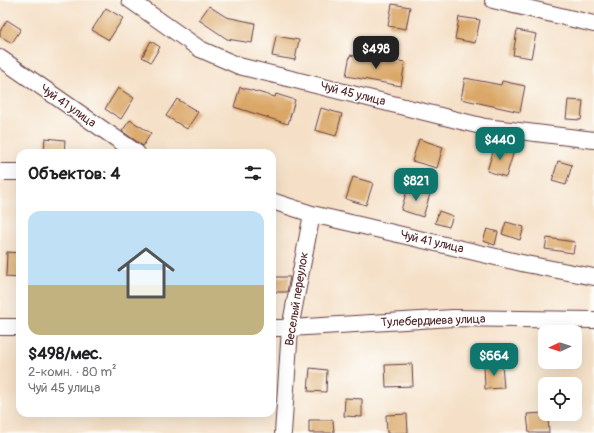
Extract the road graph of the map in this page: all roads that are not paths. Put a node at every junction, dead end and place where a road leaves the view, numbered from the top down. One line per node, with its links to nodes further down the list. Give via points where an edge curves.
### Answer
1 (130, 0): 6 (street, Чуй 45 улица, via 200,49 239,66 485,127)
2 (493, 0): 3 (street)
3 (541, 5): 4 (street)
4 (594, 24)
5 (0, 58): 7 (street, Чуй 41 улица)
6 (594, 140)
7 (131, 149)
8 (0, 172): 9 (street)
9 (16, 172)
10 (276, 202): 11 (street, Чуй 41 улица)
11 (312, 214): 12 (street, Чуй 41 улица, via 526,264); 17 (street, Веселый переулок)
12 (594, 277)
13 (594, 320): 17 (street, Тулебердиева улица, via 453,318)
14 (0, 327): 15 (street)
15 (16, 327)
16 (276, 328): 17 (street, Тулебердиева улица)
17 (290, 328): 18 (street, Веселый переулок)
18 (283, 433)

